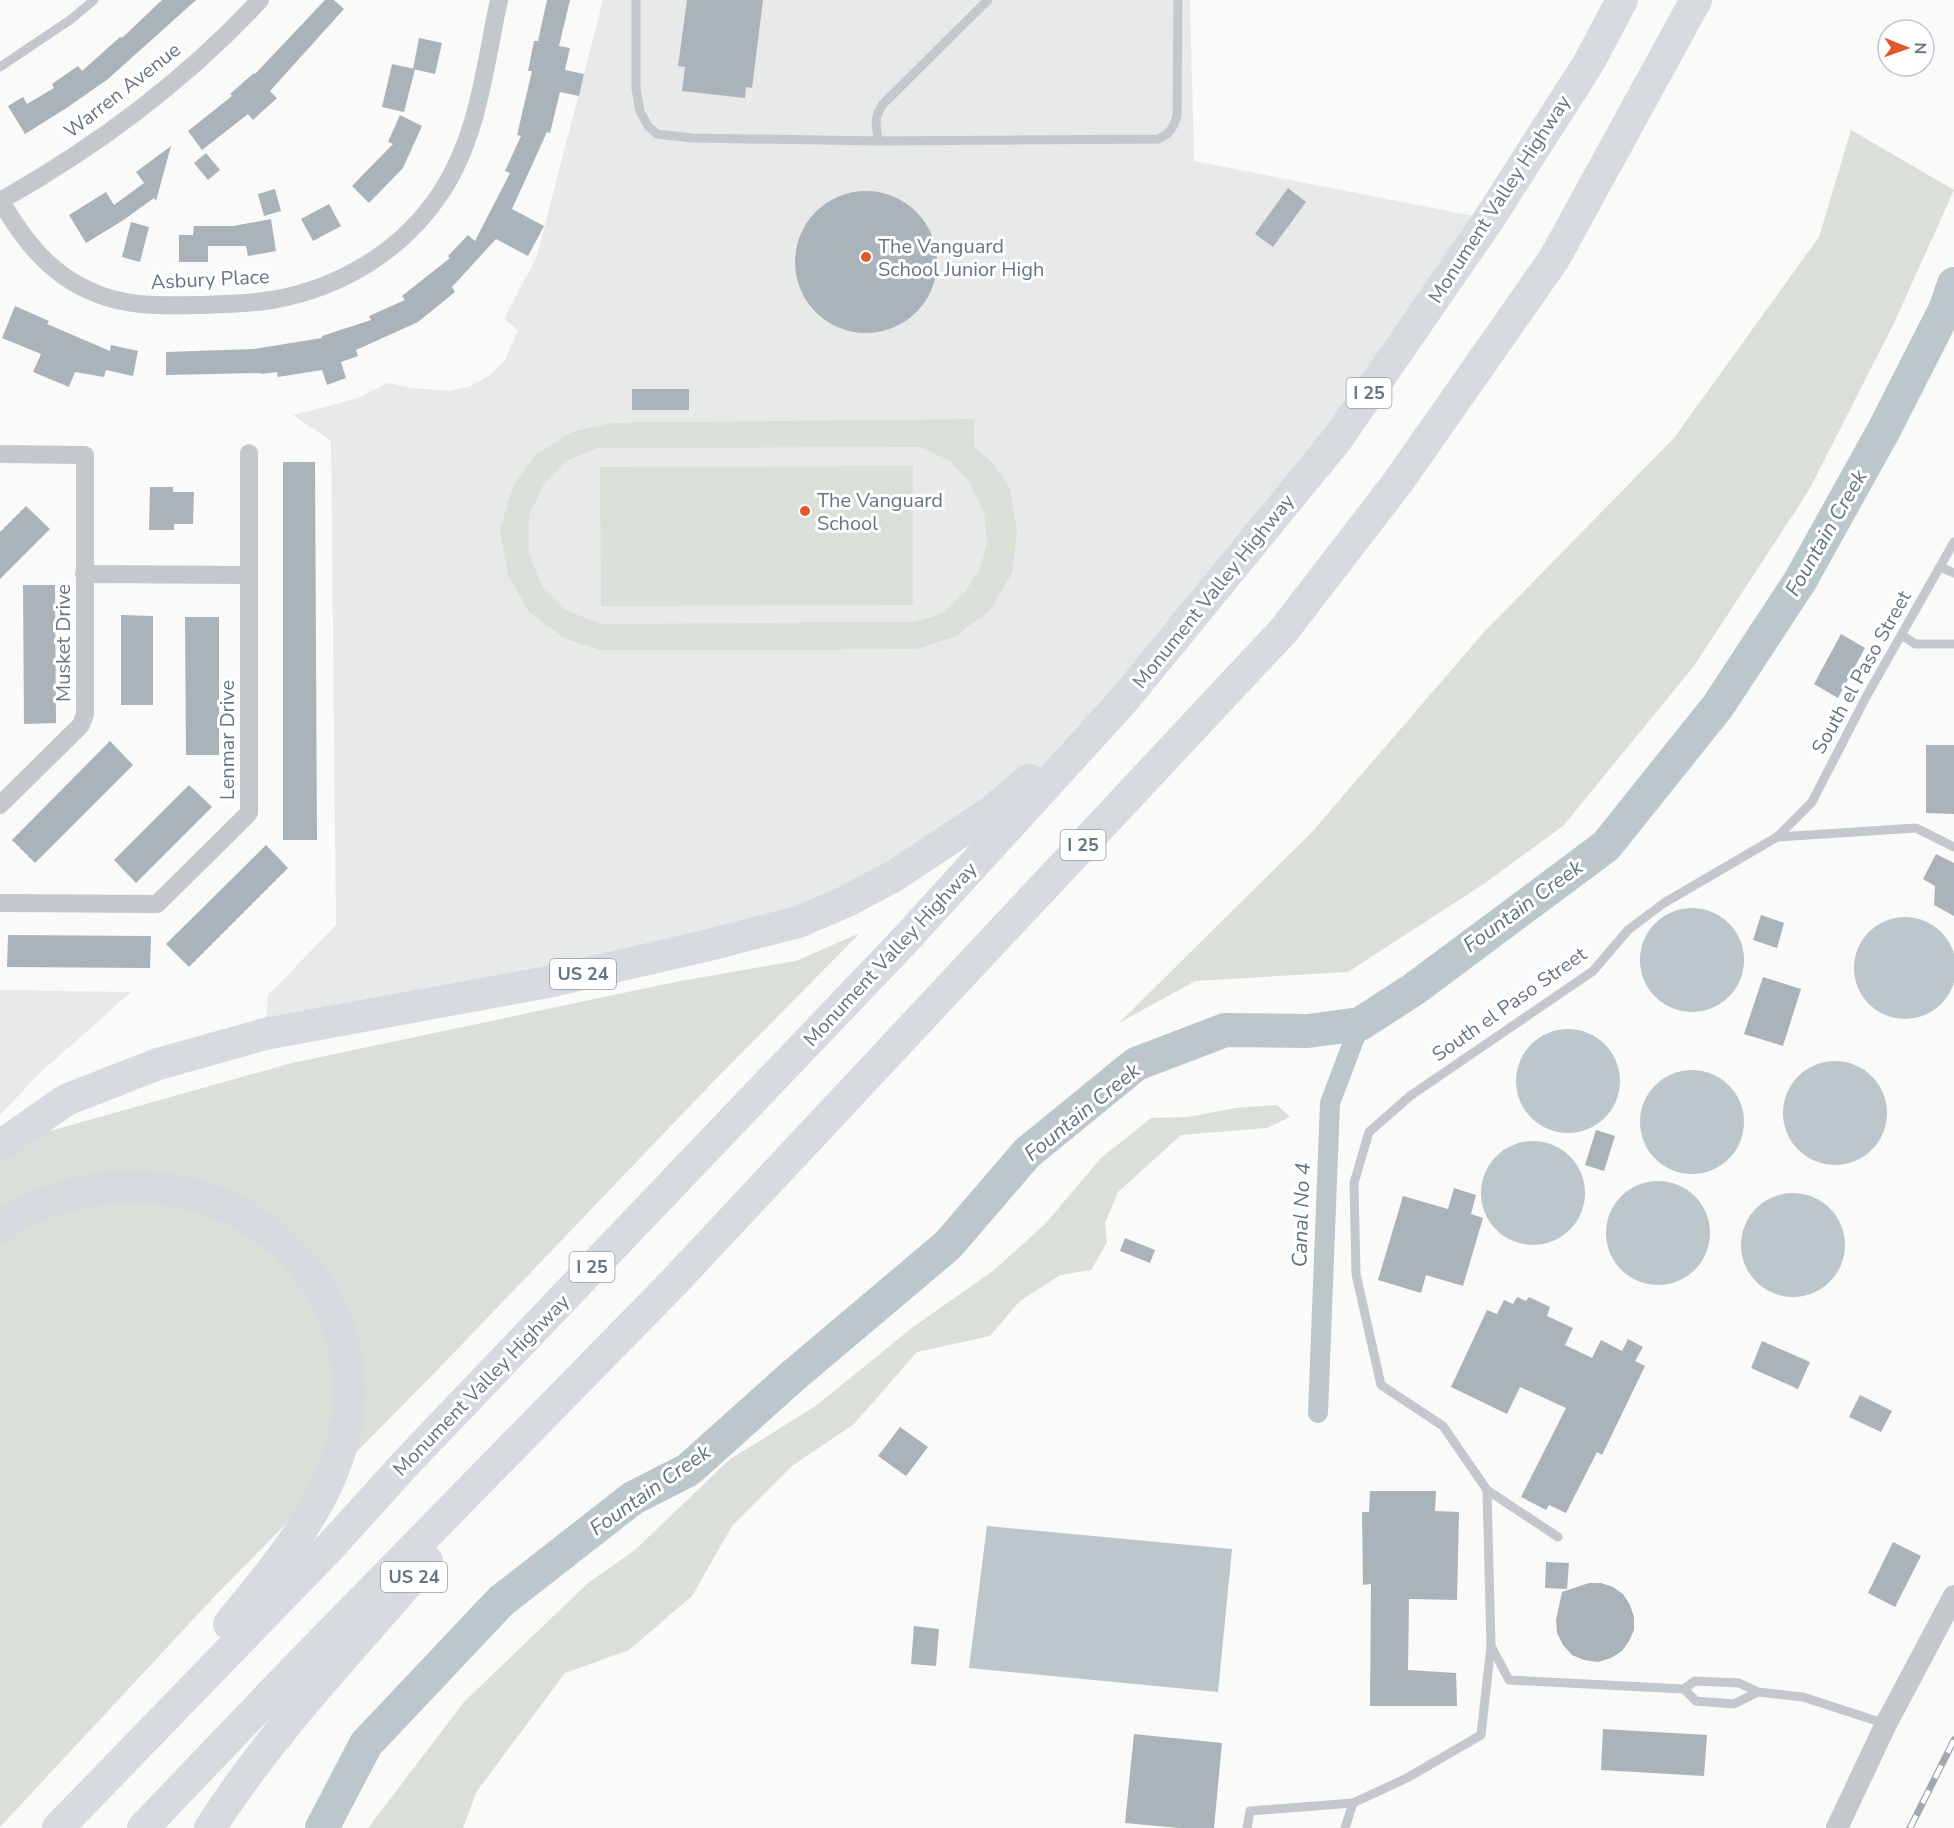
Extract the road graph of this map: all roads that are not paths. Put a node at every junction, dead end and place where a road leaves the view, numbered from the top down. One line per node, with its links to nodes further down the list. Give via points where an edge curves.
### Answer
1 (94, 0): 11 (lane)
2 (260, 0): 13 (street, Warren Avenue, via 178,80 140,111)
3 (498, 0): 13 (street, Asbury Place, via 468,139 442,191 402,239 378,259 326,285 270,300 240,303 170,306 111,300 64,277 43,259 14,225)
4 (636, 0): 12 (lane, via 636,89 640,111 657,134)
5 (988, 0): 12 (lane, via 883,104 875,126)
6 (1178, 0): 12 (lane, via 1178,116 1173,130 1165,136)
7 (1618, 0): 10 (highway)
8 (1622, 0): 10 (highway, Monument Valley Highway / I 25)
9 (1696, 0): 30 (highway, I 25, via 1554,259 1398,482 1284,630)
10 (1588, 64): 23 (highway, Monument Valley Highway / I 25, via 1489,219 1338,438)
11 (0, 67)
12 (879, 141)
13 (0, 201)
14 (249, 453): 20 (street, Lenmar Drive)
15 (0, 454): 19 (street, via 85,455)
16 (1954, 542): 17 (lane, South el Paso Street)
17 (1940, 567): 18 (lane); 21 (lane, South el Paso Street)
18 (1954, 573)
19 (84, 574): 20 (street, Musket Drive); 24 (street, Musket Drive, via 85,714 81,725)
20 (249, 575): 27 (street, Lenmar Drive, via 249,813 158,904)
21 (1902, 635): 22 (lane, via 1915,644); 25 (lane, South el Paso Street, via 1812,802)
22 (1954, 644)
23 (1122, 702): 28 (highway, US 24, via 989,813 894,876 798,922 553,981 265,1034 158,1064 66,1100); 38 (highway, Monument Valley Highway / I 25, via 897,949)
24 (0, 805)
25 (1777, 837): 26 (lane, via 1916,828); 31 (lane, South el Paso Street, via 1664,903 1628,930 1593,972 1410,1096 1370,1132 1354,1184 1356,1274 1381,1385 1443,1426)
26 (1954, 847)
27 (0, 903)
28 (0, 1146)
29 (0, 1227): 38 (highway, via 60,1197 120,1185 184,1191 225,1205 264,1227 311,1275 330,1305 345,1354 349,1395 342,1444 307,1524)
30 (625, 1333): 41 (highway, I 25); 42 (highway, US 24, via 303,1703)
31 (1487, 1490): 32 (lane); 34 (lane)
32 (1558, 1537)
33 (1954, 1596): 37 (street)
34 (1491, 1646): 35 (lane, via 1509,1680); 39 (lane, via 1480,1735 1407,1778)
35 (1683, 1689): 36 (lane, via 1695,1682 1739,1683); 36 (lane, via 1696,1701 1734,1704)
36 (1758, 1692): 37 (lane, via 1803,1697)
37 (1886, 1724): 45 (street)
38 (103, 1781): 40 (highway, Monument Valley Highway / I 25)
39 (1353, 1803): 43 (lane, via 1250,1811); 44 (lane)
40 (58, 1828)
41 (143, 1828)
42 (210, 1828)
43 (1248, 1828)
44 (1345, 1828)
45 (1837, 1828)

